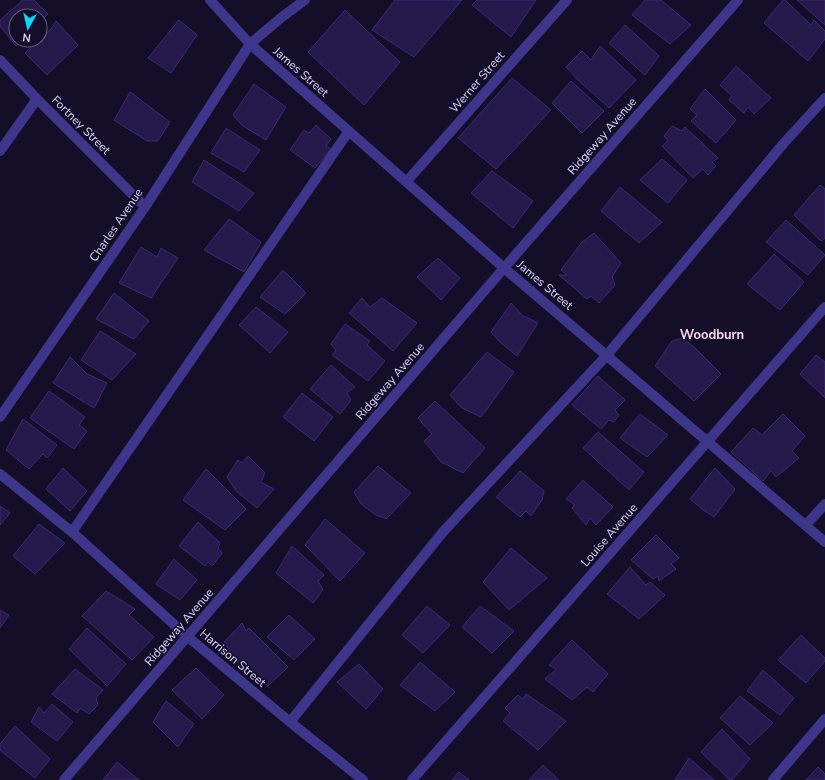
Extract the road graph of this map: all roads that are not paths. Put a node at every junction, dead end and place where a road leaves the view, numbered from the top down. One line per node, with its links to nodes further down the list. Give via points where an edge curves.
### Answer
1 (210, 0): 5 (street, James Street)
2 (305, 0): 5 (street, Charles Avenue)
3 (567, 0): 11 (street, Werner Street)
4 (738, 0): 13 (street, Ridgeway Avenue)
5 (250, 44): 9 (street, James Street); 12 (street, Charles Avenue)
6 (0, 60): 8 (street, Fortney Street)
7 (825, 98): 15 (street, via 784,143)
8 (37, 99): 10 (street); 12 (street, Fortney Street)
9 (349, 131): 11 (street, James Street); 21 (street)
10 (0, 151)
11 (407, 181): 13 (street, James Street)
12 (145, 207): 16 (street, Charles Avenue)
13 (504, 268): 15 (street, James Street); 23 (street, Ridgeway Avenue)
14 (825, 307): 17 (street, Louise Avenue)
15 (607, 355): 17 (street, James Street); 25 (street, via 442,533)
16 (0, 417)
17 (708, 441): 20 (street, James Street); 28 (street, Louise Avenue)
18 (0, 474): 21 (street, Harrison Street)
19 (825, 504): 20 (street)
20 (806, 525): 22 (street, James Street)
21 (72, 532): 23 (street, Harrison Street)
22 (825, 542)
23 (188, 637): 25 (street, Harrison Street); 26 (street, Ridgeway Avenue)
24 (825, 719): 29 (street)
25 (290, 722): 27 (street, Harrison Street)
26 (64, 780)
27 (363, 780)
28 (412, 780)
29 (773, 780)

